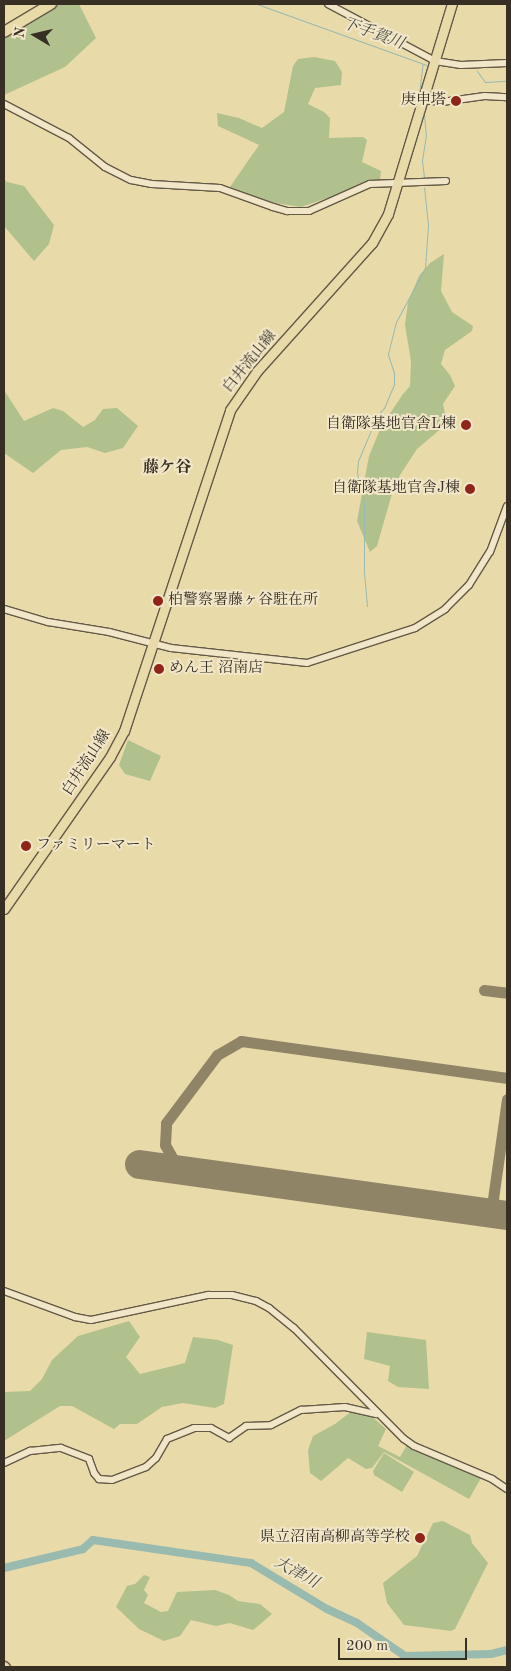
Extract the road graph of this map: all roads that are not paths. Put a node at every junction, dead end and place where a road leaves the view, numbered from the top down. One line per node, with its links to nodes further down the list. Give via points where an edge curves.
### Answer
1 (40, 4): 5 (highway)
2 (51, 4): 6 (highway)
3 (328, 4): 7 (street)
4 (452, 4): 7 (main road, 白井流山線)
5 (4, 26)
6 (4, 32)
7 (435, 61): 8 (street, via 460,65); 10 (main road, 白井流山線)
8 (507, 63)
9 (507, 97): 10 (street, via 485,96 442,102)
10 (423, 100): 13 (main road, 白井流山線)
11 (4, 104): 13 (street, via 68,138 105,167 132,180 220,188 273,208 298,212 309,211 370,184)
12 (446, 181): 13 (street)
13 (398, 183): 16 (main road, 白井流山線, via 388,214 372,243 256,371 230,410)
14 (507, 506): 16 (street, via 490,552 469,585 445,609 415,628 301,664 171,648)
15 (4, 609): 16 (street, via 48,622)
16 (152, 642): 17 (main road, 白井流山線, via 117,745)
17 (4, 909)
18 (4, 1292): 19 (street, via 87,1320 208,1295 247,1298 269,1308 286,1322)
19 (377, 1414): 20 (street, via 345,1407 300,1410 271,1425 246,1426 229,1438 211,1428 194,1428 166,1439 156,1458 146,1467 108,1480 96,1477 86,1456 61,1448 30,1451); 21 (street, via 414,1446 492,1479)
20 (4, 1464)
21 (507, 1489)

